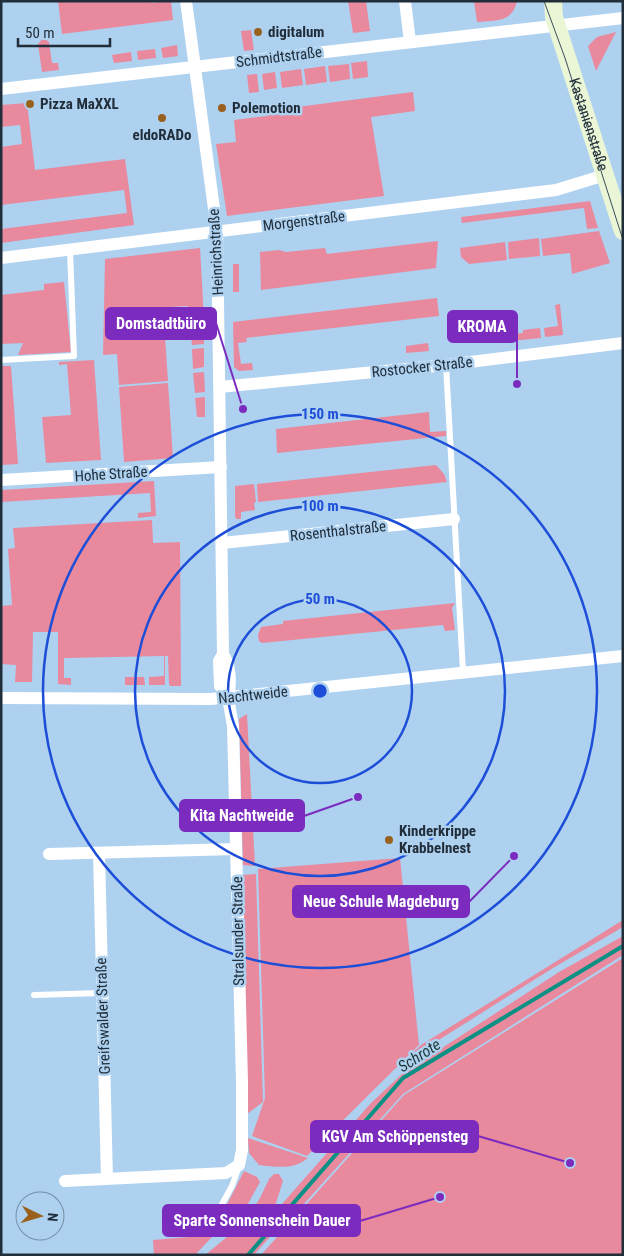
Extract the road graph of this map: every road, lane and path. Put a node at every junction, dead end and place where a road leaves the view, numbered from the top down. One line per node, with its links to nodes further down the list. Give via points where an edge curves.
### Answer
1 (186, 1): 7 (street, Heinrichstraße)
2 (405, 1): 6 (street)
3 (538, 1): 4 (main road, Kastanienstraße)
4 (554, 14): 5 (street, Schmidtstraße); 6 (street, Schmidtstraße); 9 (main road, Kastanienstraße)
5 (623, 18)
6 (410, 42): 7 (street, Schmidtstraße)
7 (195, 66): 8 (street, Schmidtstraße); 11 (street, Heinrichstraße)
8 (1, 89)
9 (605, 176): 10 (main road, Kastanienstraße); 11 (street, Morgenstraße, via 556,190)
10 (619, 207): 12 (main road, Kastanienstraße)
11 (217, 231): 13 (street, Morgenstraße); 18 (street, Heinrichstraße)
12 (623, 231)
13 (70, 250): 14 (street, Morgenstraße); 16 (lane, via 74,356)
14 (1, 258)
15 (623, 342): 17 (street, Rostocker Straße)
16 (1, 360)
17 (446, 364): 18 (street, Rostocker Straße); 21 (lane)
18 (220, 387): 19 (street, Heinrichstraße)
19 (221, 467): 20 (street, Hohe Straße); 22 (street, Heinrichstraße)
20 (1, 480)
21 (454, 519): 22 (street, Rosenthalstraße); 24 (lane)
22 (222, 543): 26 (street, Heinrichstraße, via 223,654 219,661 219,682)
23 (623, 656): 24 (street, Nachtweide)
24 (463, 672): 26 (street, Nachtweide)
25 (1, 698): 26 (street, Nachtweide)
26 (228, 698): 27 (street, Stralsunder Straße, via 233,726)
27 (236, 849): 28 (street); 32 (street, Stralsunder Straße, via 242,1101)
28 (98, 853): 29 (street); 30 (street, Greifswalder Straße)
29 (49, 854)
30 (102, 993): 31 (lane); 33 (street, Greifswalder Straße)
31 (34, 995)
32 (239, 1165): 33 (street, via 226,1173); 35 (lane, Stralsunder Straße, via 232,1186 209,1228)
33 (107, 1179): 34 (street)
34 (65, 1181)
35 (193, 1233)

